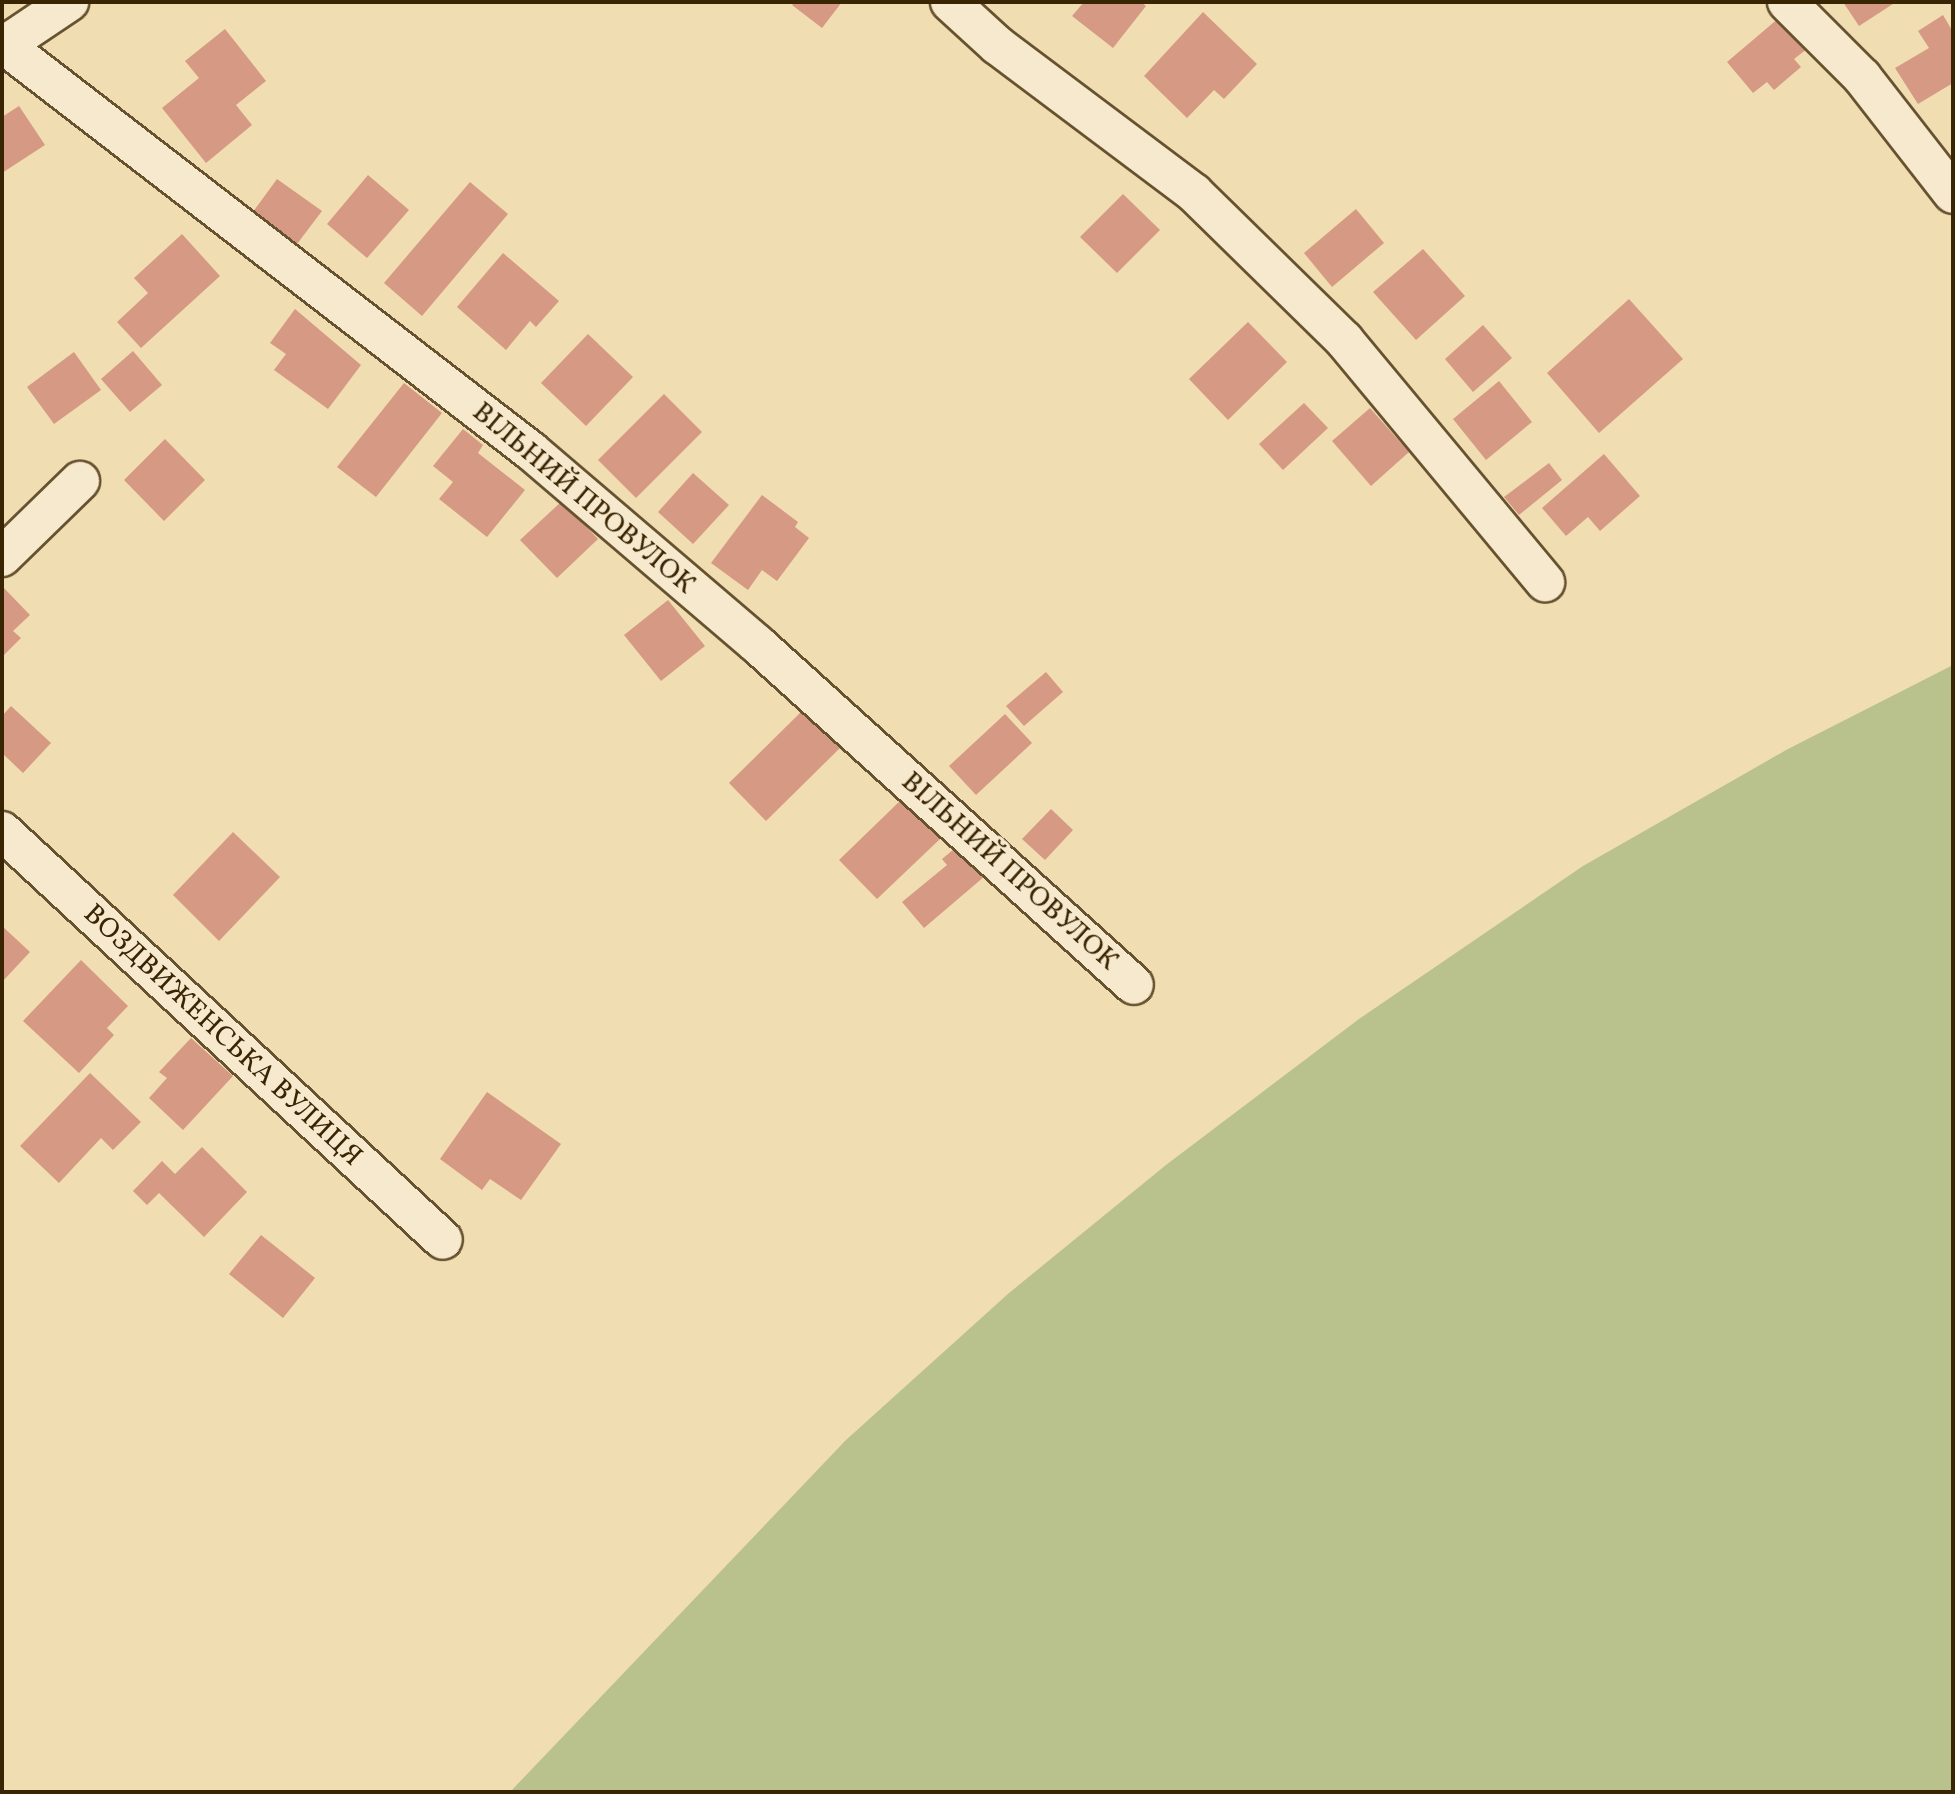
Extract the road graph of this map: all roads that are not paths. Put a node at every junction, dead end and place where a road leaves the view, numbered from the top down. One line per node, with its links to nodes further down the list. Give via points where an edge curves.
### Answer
1 (69, 2): 4 (street)
2 (950, 2): 8 (street, via 997,45 1204,203 1343,340)
3 (1787, 2): 5 (street, via 1862,77)
4 (3, 46): 10 (street, ВІЛЬНИЙ ПРОВУЛОК, via 531,451 757,644)
5 (1953, 194)
6 (80, 481): 7 (street)
7 (2, 557)
8 (1545, 582)
9 (2, 831): 11 (street, ВОЗДВИЖЕНСЬКА ВУЛИЦЯ)
10 (1134, 985)
11 (443, 1240)

